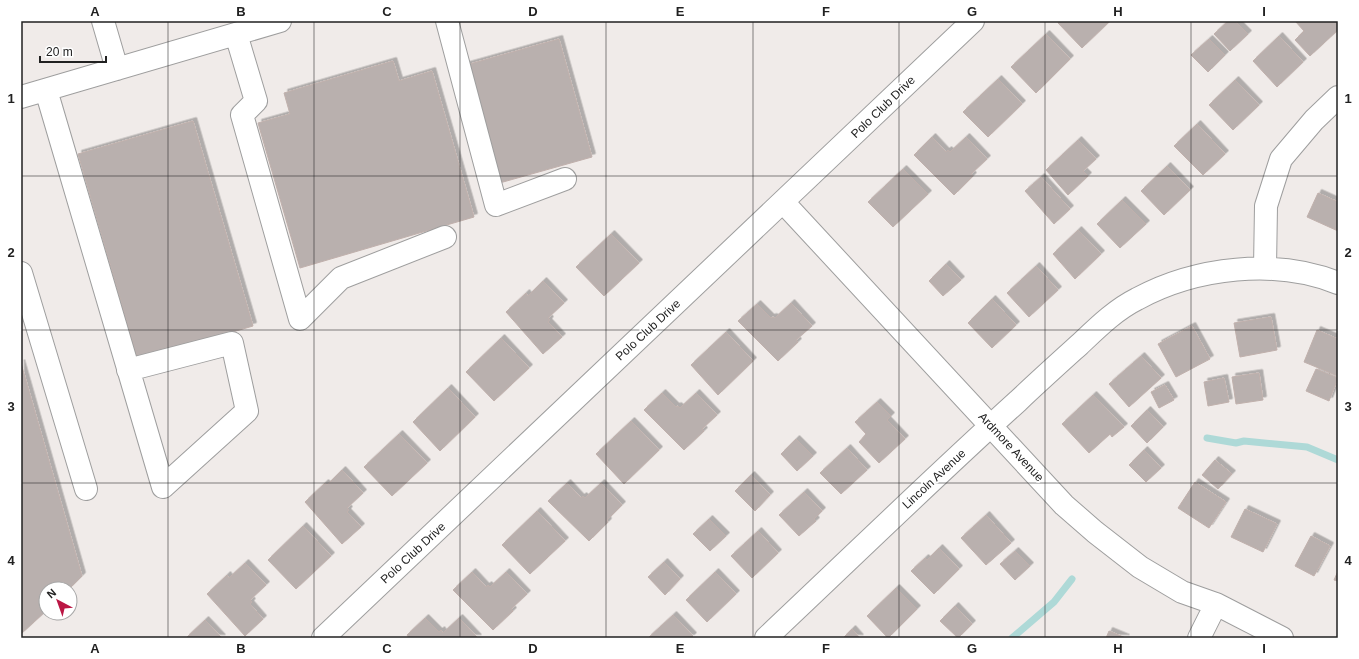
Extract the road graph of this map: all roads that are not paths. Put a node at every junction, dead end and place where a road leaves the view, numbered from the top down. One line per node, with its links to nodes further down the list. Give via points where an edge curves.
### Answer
1 (103, 21): 6 (street)
2 (280, 21): 5 (street)
3 (447, 21): 10 (street, via 496,205)
4 (973, 21): 11 (street, Polo Club Drive)
5 (236, 34): 6 (street); 12 (street, via 256,101 242,115 300,318 342,278)
6 (117, 69): 7 (street)
7 (46, 90): 8 (street); 16 (street)
8 (21, 97)
9 (1338, 97): 13 (street, via 1314,120 1282,159 1266,206)
10 (565, 178)
11 (783, 202): 17 (street, Ardmore Avenue); 20 (street, Polo Club Drive)
12 (445, 237)
13 (1265, 268): 15 (street, Lincoln Avenue, via 1285,270); 17 (street, Lincoln Avenue, via 1223,272 1177,282 1137,299 1104,322)
14 (21, 273): 18 (street)
15 (1338, 283)
16 (128, 370): 16 (street, via 163,487 247,411 232,343)
17 (991, 425): 19 (street, Ardmore Avenue, via 1064,505 1095,532 1140,566 1182,592); 21 (street, Lincoln Avenue)
18 (86, 489)
19 (1216, 604): 22 (street); 23 (street, Ardmore Avenue)
20 (323, 638)
21 (766, 638)
22 (1199, 638)
23 (1282, 638)

